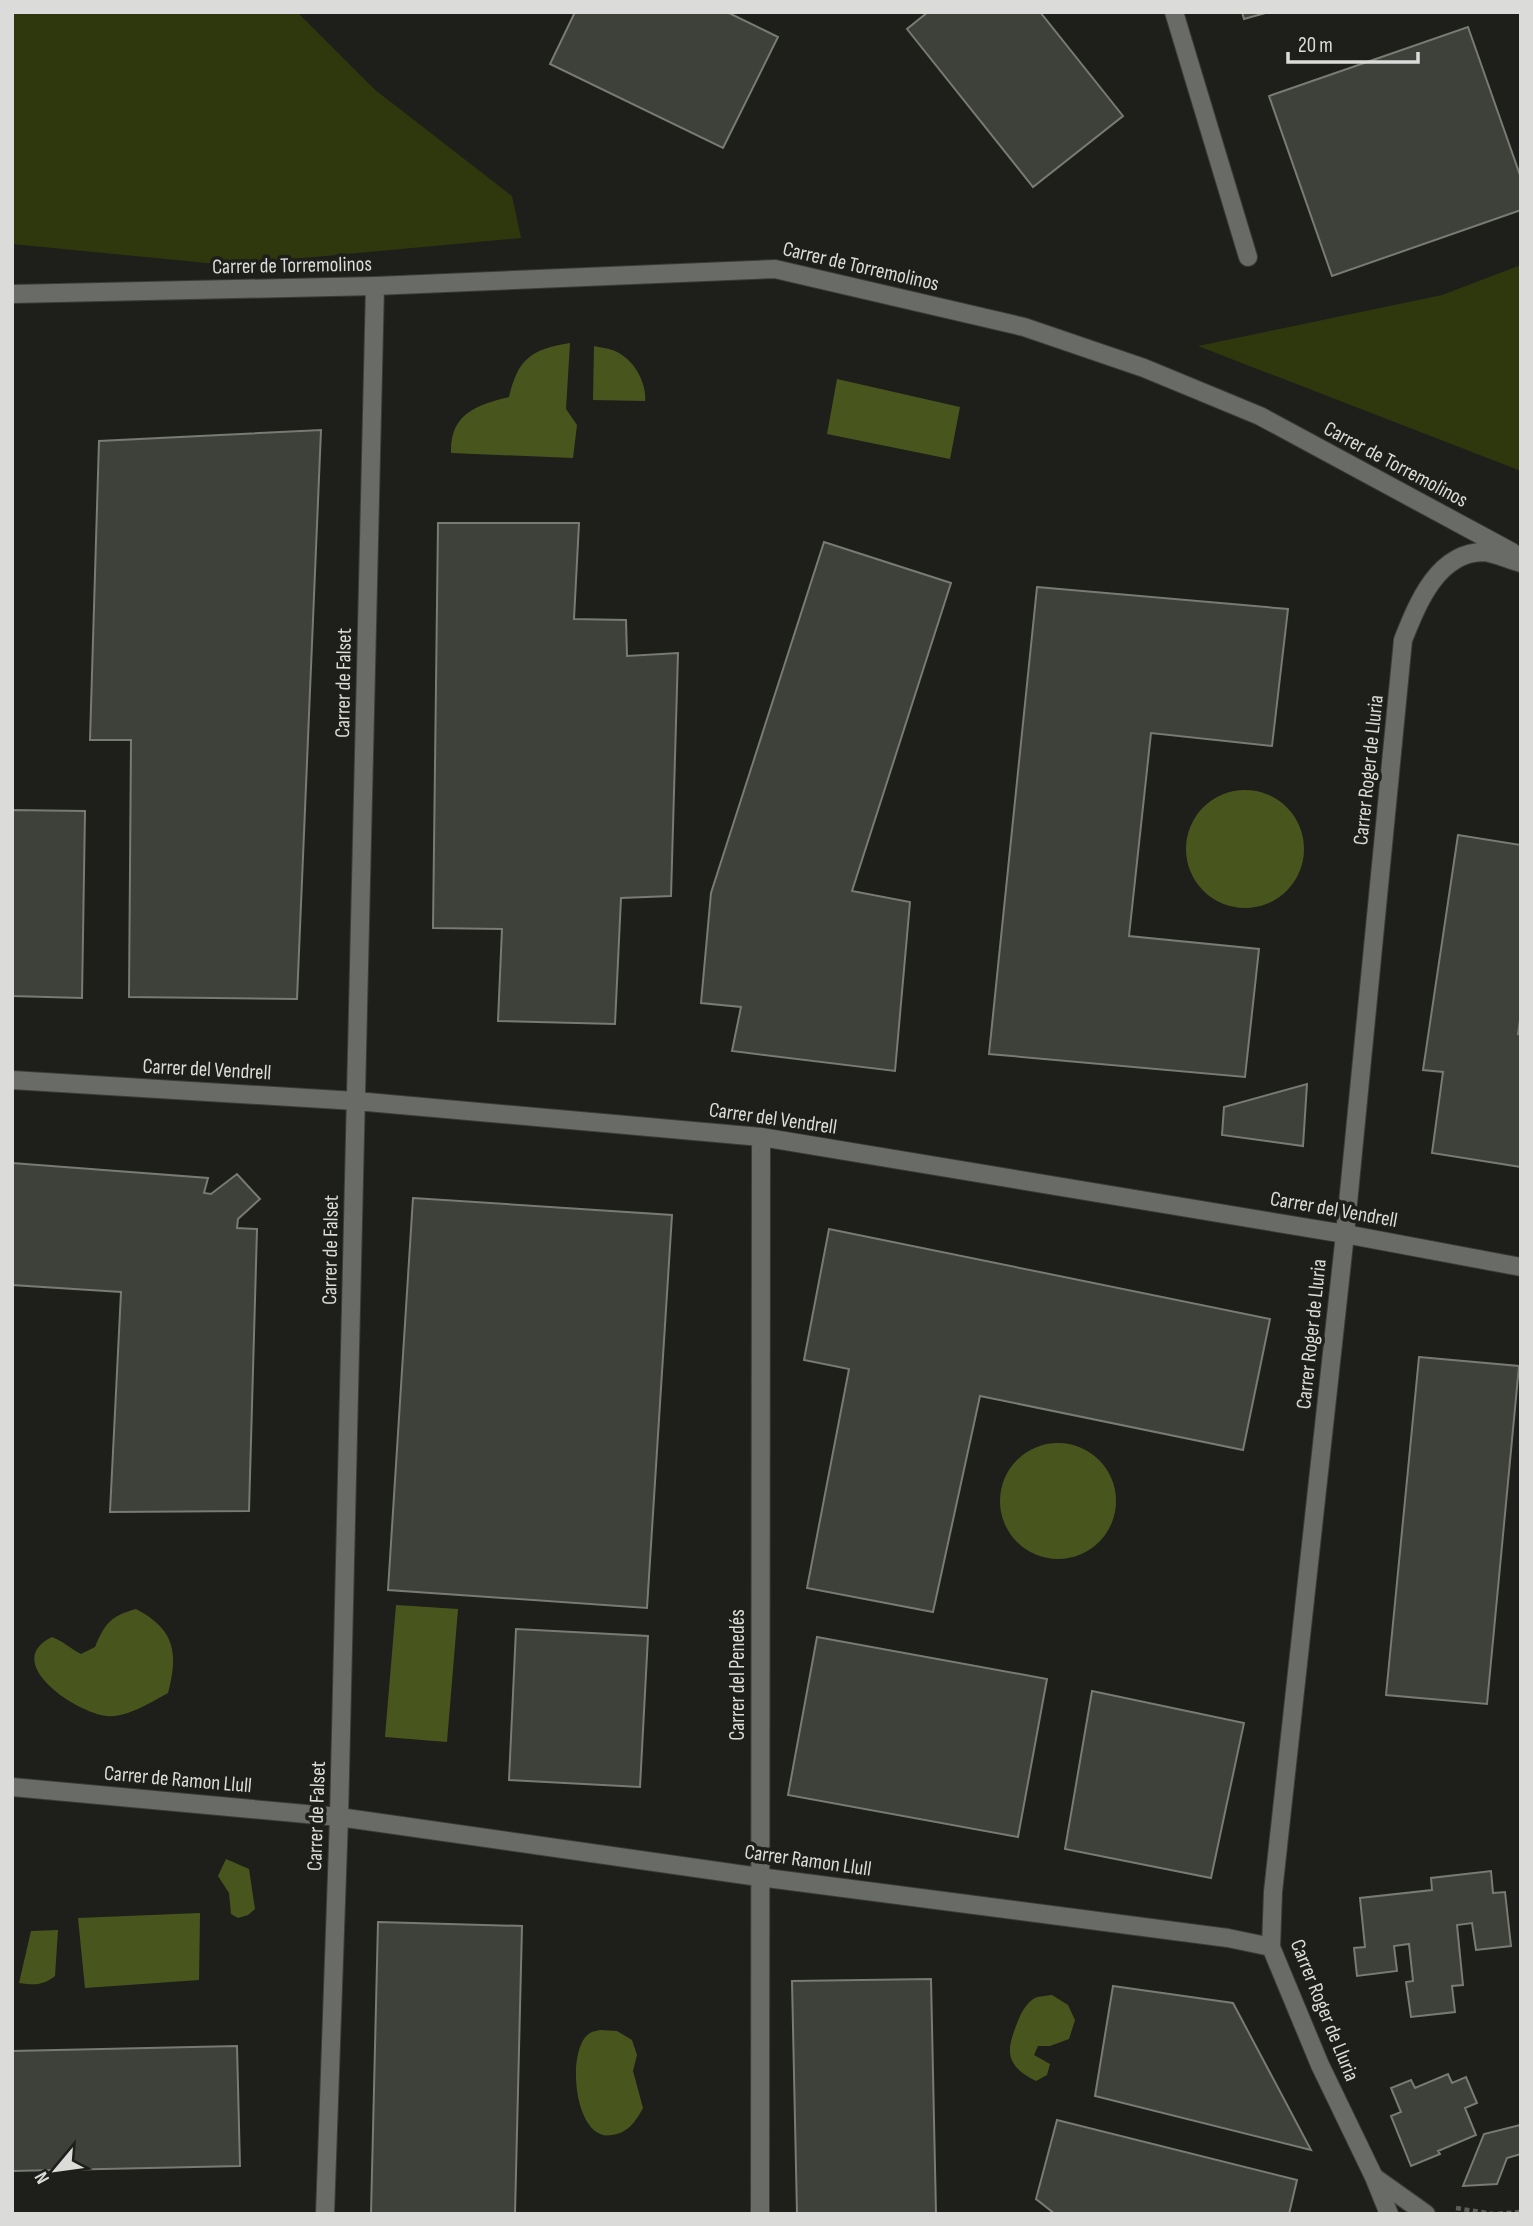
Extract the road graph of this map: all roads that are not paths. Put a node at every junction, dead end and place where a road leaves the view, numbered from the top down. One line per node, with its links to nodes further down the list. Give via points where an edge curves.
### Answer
1 (1174, 12): 2 (street)
2 (1248, 257)
3 (375, 286): 4 (street, Carrer de Torremolinos); 5 (street, Carrer de Torremolinos, via 775,269 1010,324 1144,368 1260,416); 8 (street, Carrer de Falset)
4 (12, 294)
5 (1521, 557)
6 (1521, 564): 10 (street, Carrer Roger de Lluria, via 1486,552 1466,554 1444,568 1421,597 1403,640)
7 (12, 1080): 8 (street, Carrer del Vendrell)
8 (356, 1101): 9 (street, Carrer del Vendrell); 13 (street, Carrer de Falset)
9 (761, 1137): 10 (street, Carrer del Vendrell); 14 (street, Carrer del Penedés)
10 (1345, 1234): 11 (street, Carrer del Vendrell); 15 (street, Carrer Roger de Lluria)
11 (1521, 1266)
12 (12, 1787): 13 (street, Carrer de Ramon Llull)
13 (339, 1817): 14 (street, Carrer Ramon Llull); 17 (street, Carrer de Falset)
14 (759, 1877): 15 (street, Carrer Ramon Llull); 18 (street, Carrer del Penedés)
15 (1271, 1947): 16 (street, Carrer Roger de Lluria, via 1320,2065)
16 (1374, 2176): 19 (street, Carrer Roger de Lluria); 20 (street, Carrer Roger de Lluria)
17 (325, 2214)
18 (760, 2214)
19 (1389, 2214)
20 (1426, 2214)

